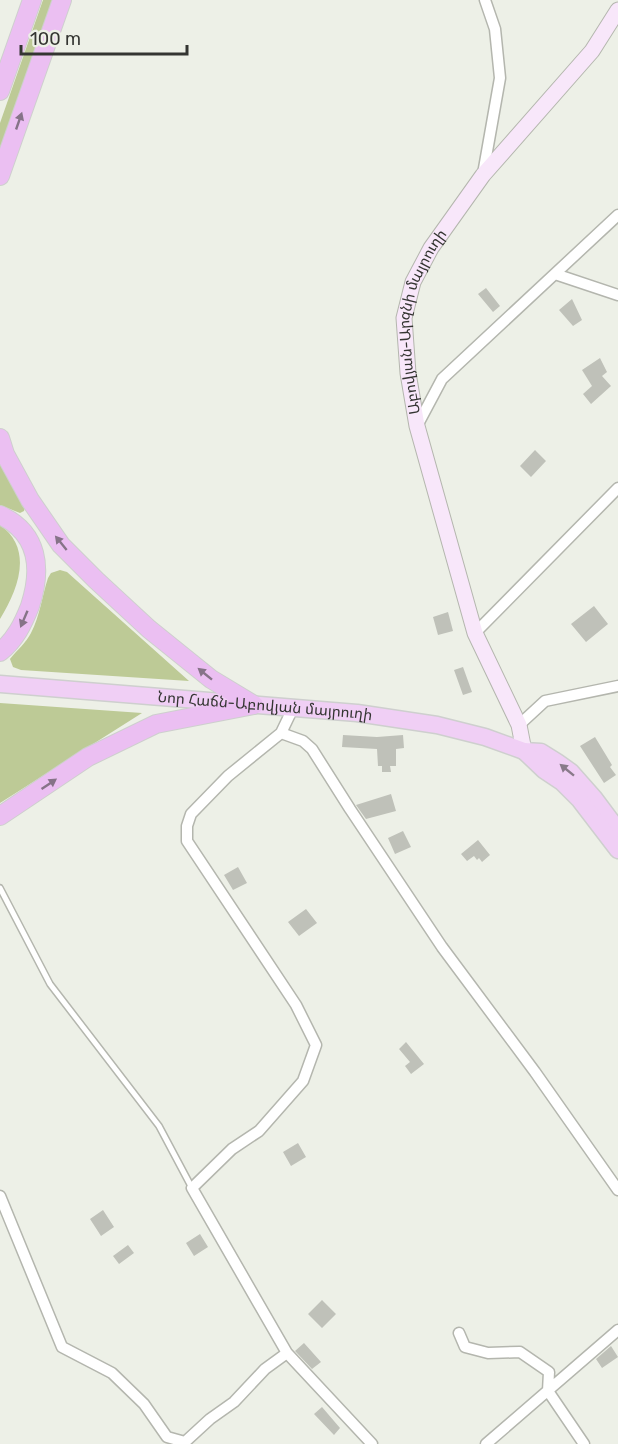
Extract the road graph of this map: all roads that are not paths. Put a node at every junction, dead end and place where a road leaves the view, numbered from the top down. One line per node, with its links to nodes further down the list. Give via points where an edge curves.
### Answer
1 (32, 0): 5 (highway)
2 (62, 0): 7 (highway, one-way to 2)
3 (485, 0): 6 (street, via 495,29 500,78)
4 (618, 10): 6 (main road, Աբովյան-Արզնի մայրուղի, via 592,51)
5 (0, 92)
6 (483, 175): 11 (main road, Աբովյան-Արզնի մայրուղի, via 431,248 413,282 404,318)
7 (0, 176)
8 (618, 215): 9 (street)
9 (555, 274): 10 (street); 11 (street, via 442,379)
10 (618, 295)
11 (417, 426): 15 (main road, Աբովյան-Արզնի մայրուղի)
12 (0, 438): 19 (highway, one-way to 12, via 212,679 149,629 61,545 30,500)
13 (618, 488): 15 (street)
14 (0, 515): 16 (highway, one-way to 16, via 20,528 29,540 37,566 33,596 20,629)
15 (475, 633): 21 (main road, Աբովյան-Արզնի մայրուղի)
16 (0, 652)
17 (0, 684): 19 (main road, Նոր Հաճն-Աբովյան մայրուղի)
18 (618, 686): 21 (street, via 545,701)
19 (254, 705): 20 (main road, Նոր Հաճն-Աբովյան մայրուղի); 24 (highway, one-way to 19, via 88,757 156,724)
20 (293, 708): 22 (street); 23 (main road, Նոր Հաճն-Աբովյան մայրուղի, via 437,725)
21 (519, 726): 23 (main road, Աբովյան-Արզնի մայրուղի)
22 (280, 733): 28 (street, via 228,776 191,814 187,841 296,1005 316,1046 303,1081 259,1131 232,1149); 29 (street, via 303,741 312,749 442,947)
23 (524, 751): 25 (main road, Նոր Հաճն-Աբովյան մայրուղի, one-way to 23, via 572,772 541,752); 26 (main road, via 579,799)
24 (0, 816)
25 (618, 830)
26 (618, 850)
27 (0, 888): 28 (lane, via 50,984 159,1126)
28 (192, 1188): 33 (street)
29 (618, 1190)
30 (0, 1196): 35 (street, via 62,1347 112,1373)
31 (618, 1330): 34 (street)
32 (459, 1333): 34 (street, via 465,1347 488,1353 520,1352 549,1372)
33 (287, 1353): 35 (street, via 185,1442); 36 (street)
34 (548, 1391): 37 (street); 38 (street)
35 (174, 1441)
36 (372, 1444)
37 (486, 1444)
38 (584, 1444)

